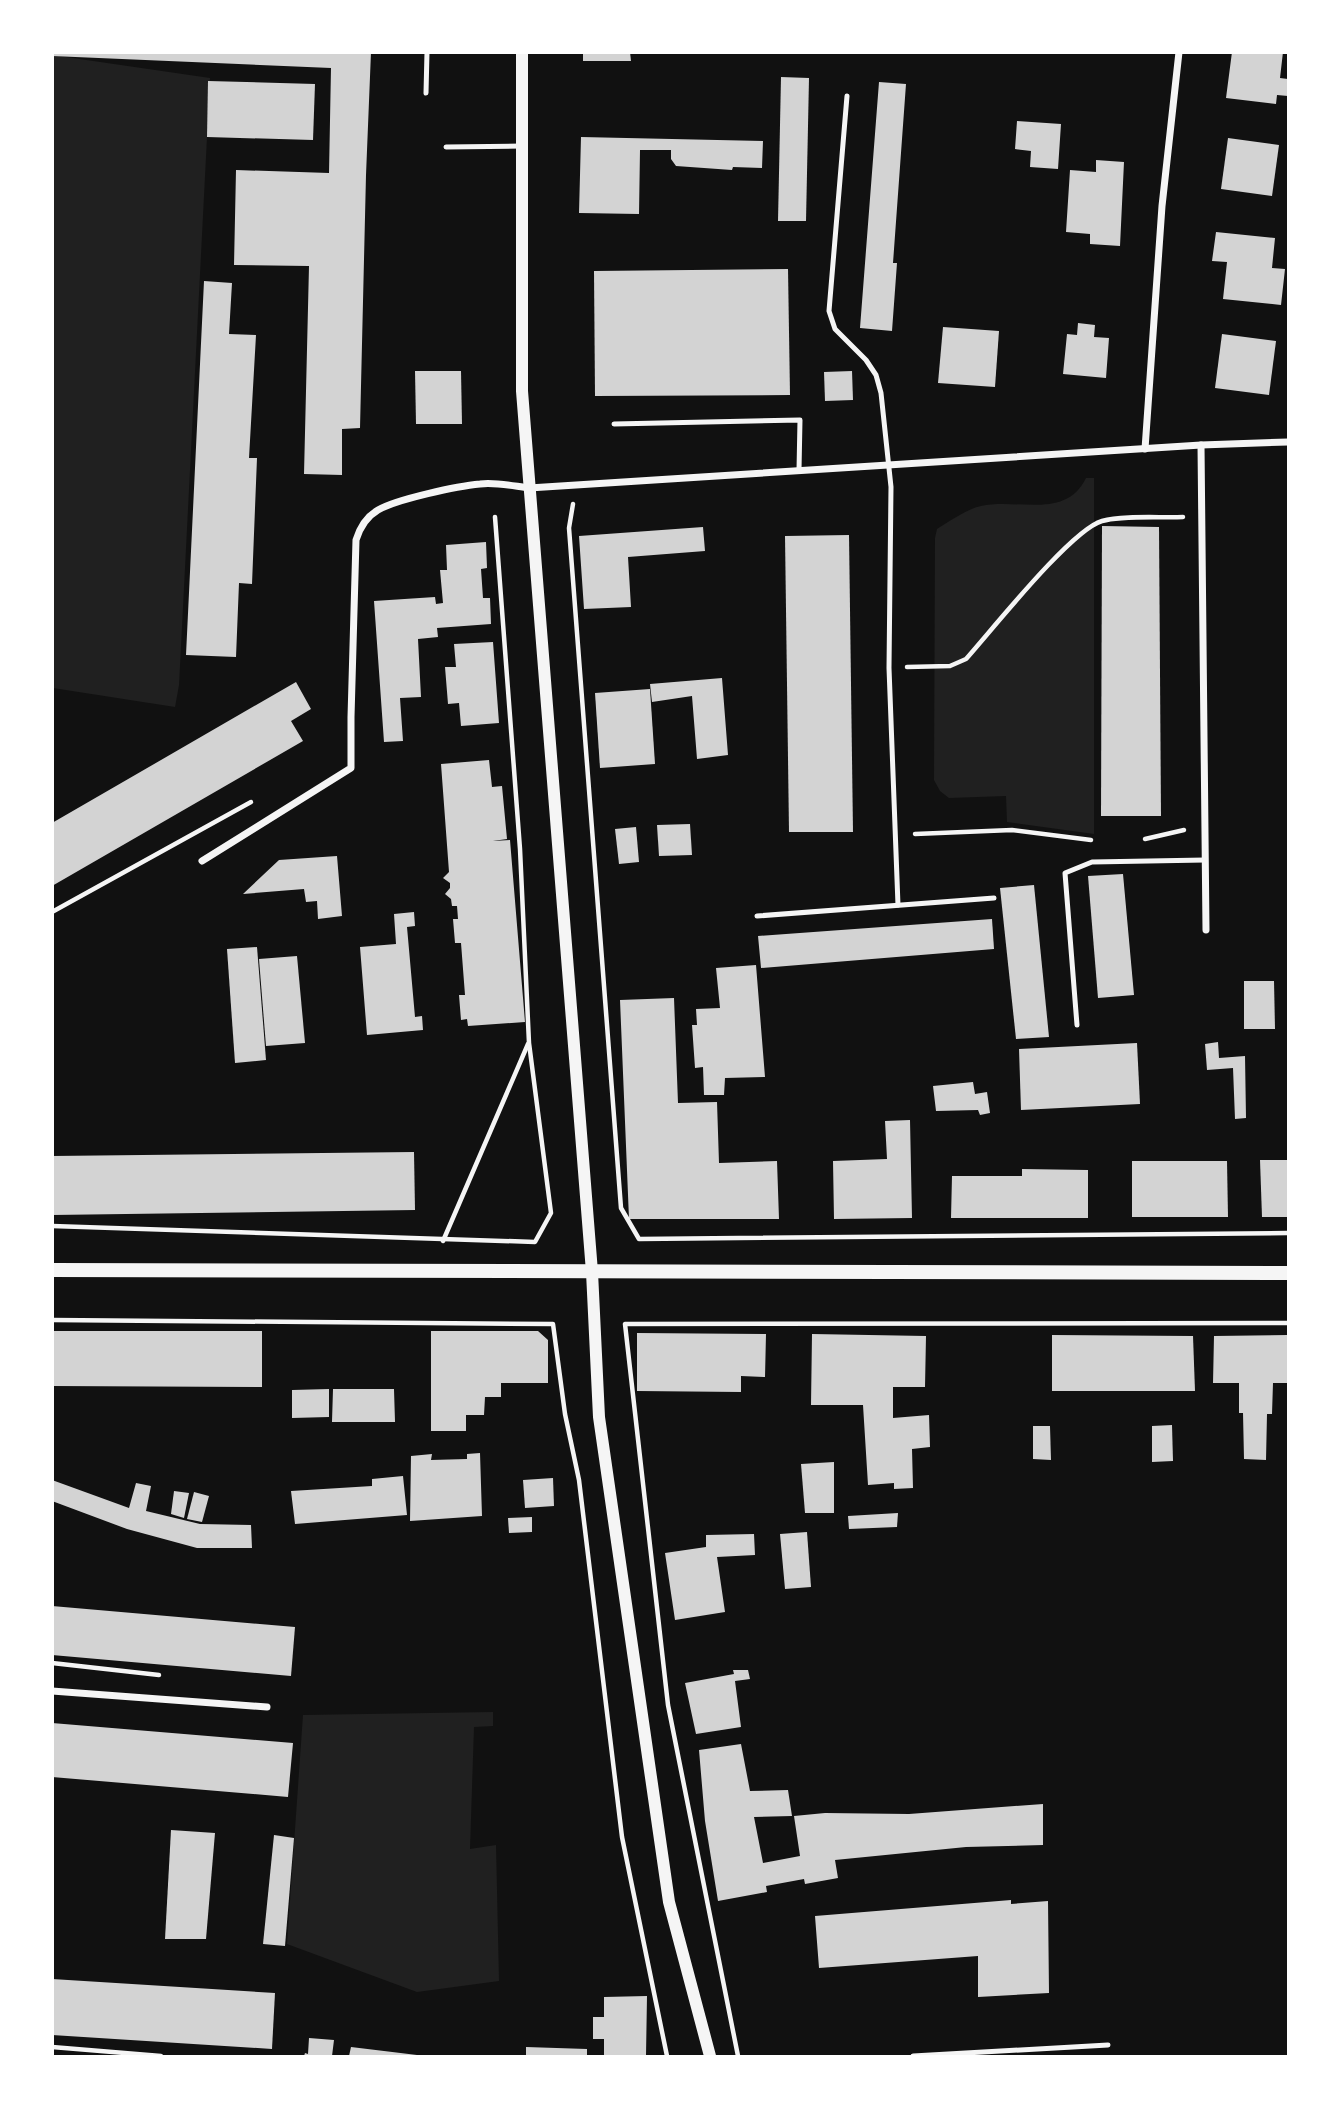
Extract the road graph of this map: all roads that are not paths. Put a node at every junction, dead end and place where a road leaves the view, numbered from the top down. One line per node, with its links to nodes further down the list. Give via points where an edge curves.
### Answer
1 (427, 52): 4 (lane)
2 (522, 52): 7 (street)
3 (1179, 52): 11 (street)
4 (426, 93)
5 (847, 96): 12 (lane, via 829,311 835,329 876,375)
6 (446, 146): 7 (lane)
7 (521, 146): 14 (street, via 522,391)
8 (614, 424): 13 (lane, via 800,420)
9 (1289, 442): 10 (street)
10 (1201, 444): 11 (street); 15 (street)
11 (1144, 449): 12 (street)
12 (889, 465): 13 (street); 18 (lane, via 889,668)
13 (799, 470): 14 (street)
14 (529, 488): 16 (street, via 482,483 453,488 387,506 359,528 351,768); 23 (street)
15 (1205, 860): 20 (street); 21 (lane, via 1092,862 1065,873)
16 (202, 861)
17 (994, 898): 18 (lane)
18 (898, 905): 19 (lane)
19 (757, 916)
20 (1206, 930)
21 (1077, 1025)
22 (52, 1270): 23 (main road)
23 (592, 1272): 24 (main road); 28 (street, via 599,1417 669,1902)
24 (1289, 1273)
25 (52, 1691): 26 (street)
26 (267, 1707)
27 (1108, 2045): 29 (lane)
28 (710, 2056)
29 (913, 2056)

